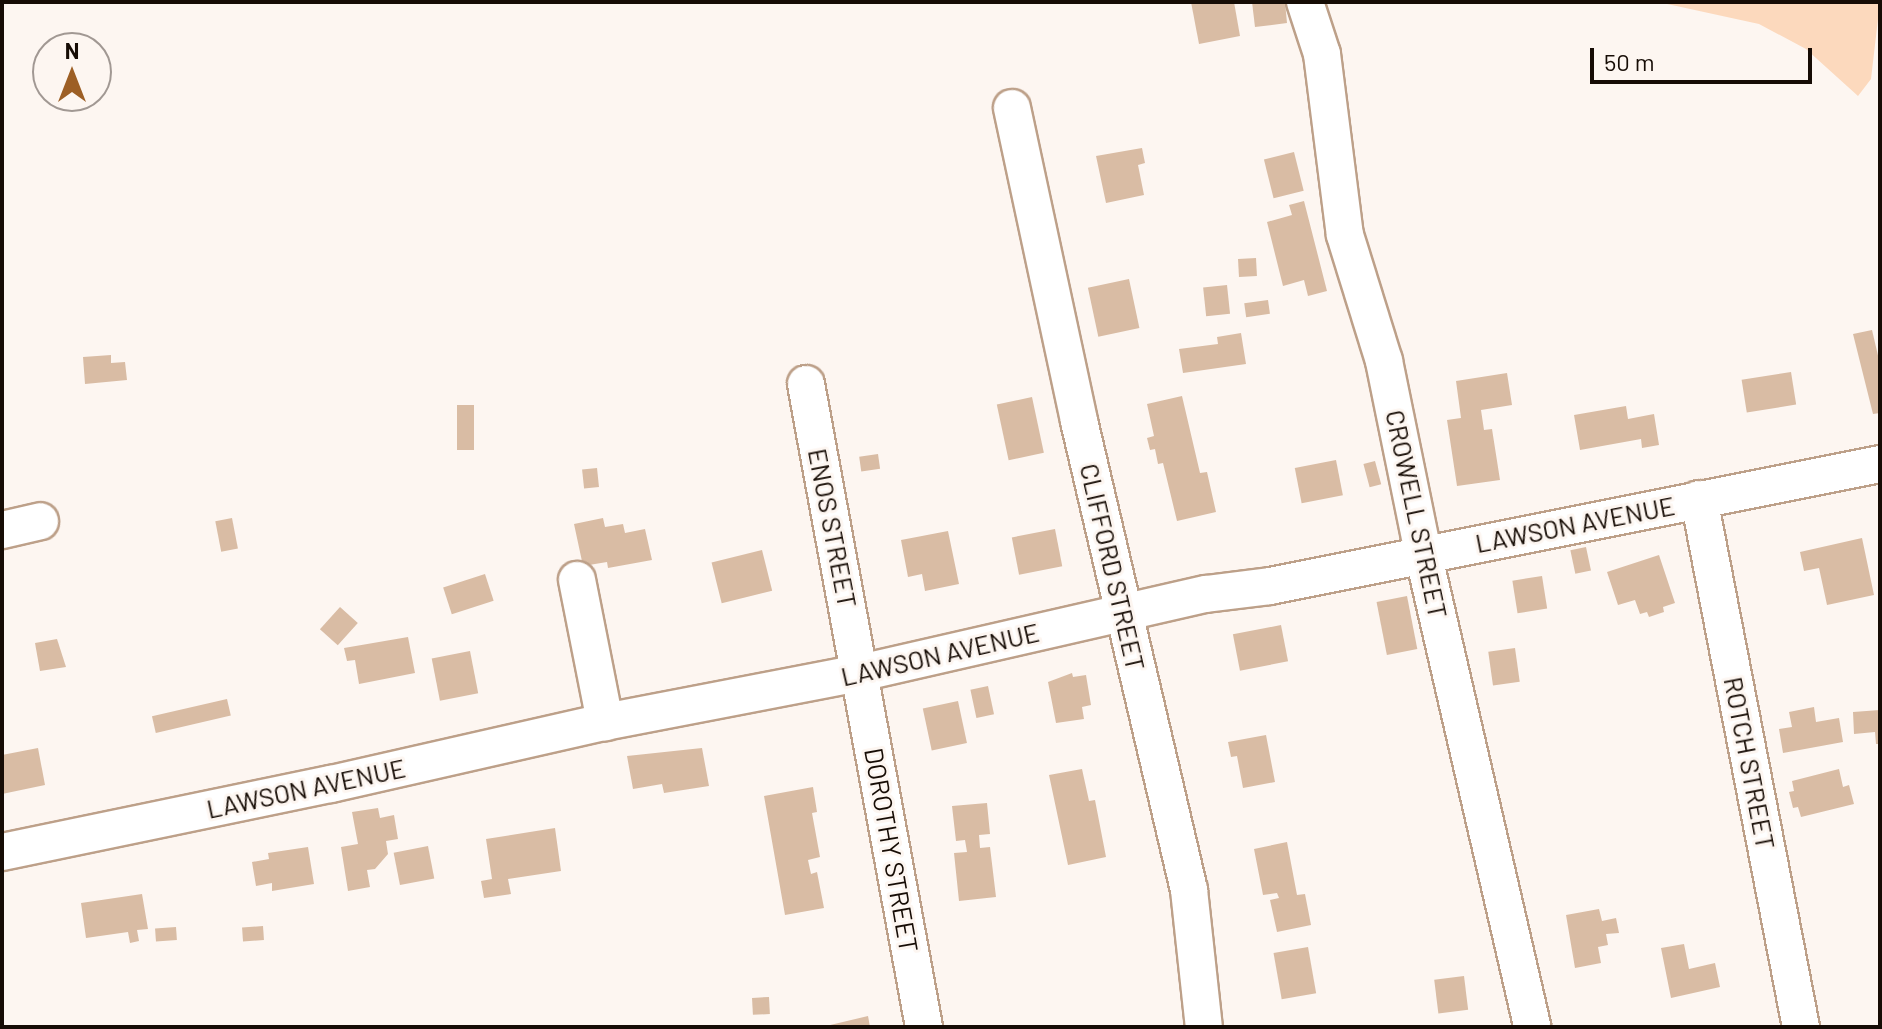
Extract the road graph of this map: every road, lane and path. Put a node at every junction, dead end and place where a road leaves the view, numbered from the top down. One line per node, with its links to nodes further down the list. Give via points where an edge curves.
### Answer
1 (1305, 2): 8 (street, CROWELL STREET, via 1322,54 1345,235 1384,361)
2 (1012, 108): 10 (street, CLIFFORD STREET)
3 (806, 384): 11 (street, ENOS STREET)
4 (1880, 464): 5 (street, LAWSON AVENUE)
5 (1699, 499): 8 (street, LAWSON AVENUE); 17 (street, ROTCH STREET)
6 (40, 521): 7 (street)
7 (2, 530)
8 (1423, 553): 10 (street, LAWSON AVENUE); 16 (street, CROWELL STREET)
9 (577, 580): 12 (street)
10 (1123, 612): 11 (street, LAWSON AVENUE); 15 (street, CLIFFORD STREET, via 1189,890)
11 (860, 673): 12 (street, LAWSON AVENUE); 14 (street, DOROTHY STREET)
12 (605, 722): 13 (street, LAWSON AVENUE)
13 (2, 852)
14 (924, 1027)
15 (1204, 1027)
16 (1532, 1027)
17 (1801, 1027)

